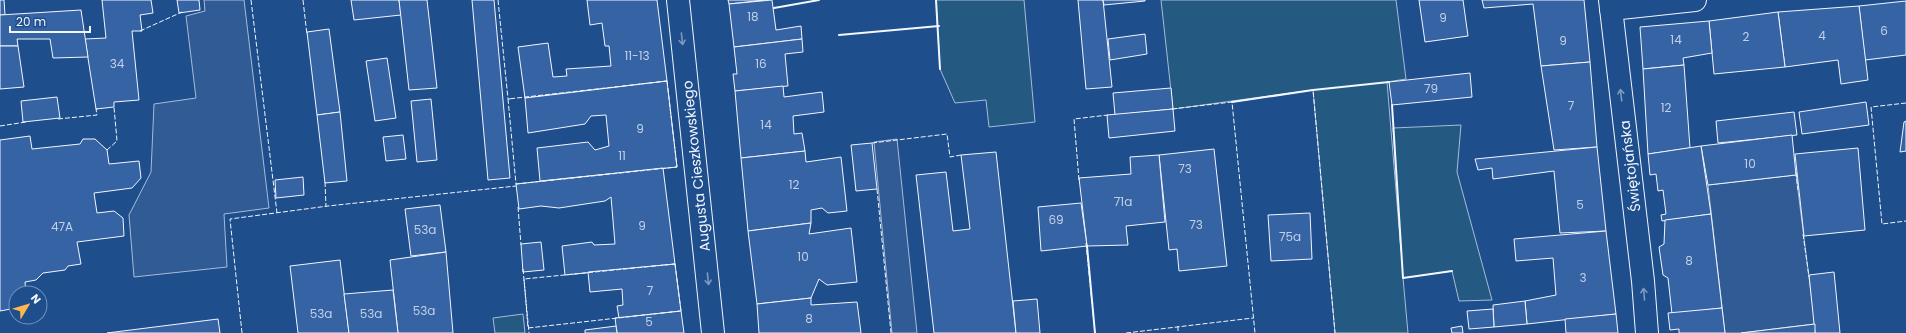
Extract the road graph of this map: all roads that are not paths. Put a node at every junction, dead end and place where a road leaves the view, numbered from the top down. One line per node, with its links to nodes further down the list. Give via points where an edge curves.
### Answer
1 (678, 0): 4 (street, Augusta Cieszkowskiego, one-way to 4)
2 (1695, 0): 3 (street)
3 (1611, 5): 5 (street, Świętojańska, one-way to 3)
4 (713, 333)
5 (1647, 333)

